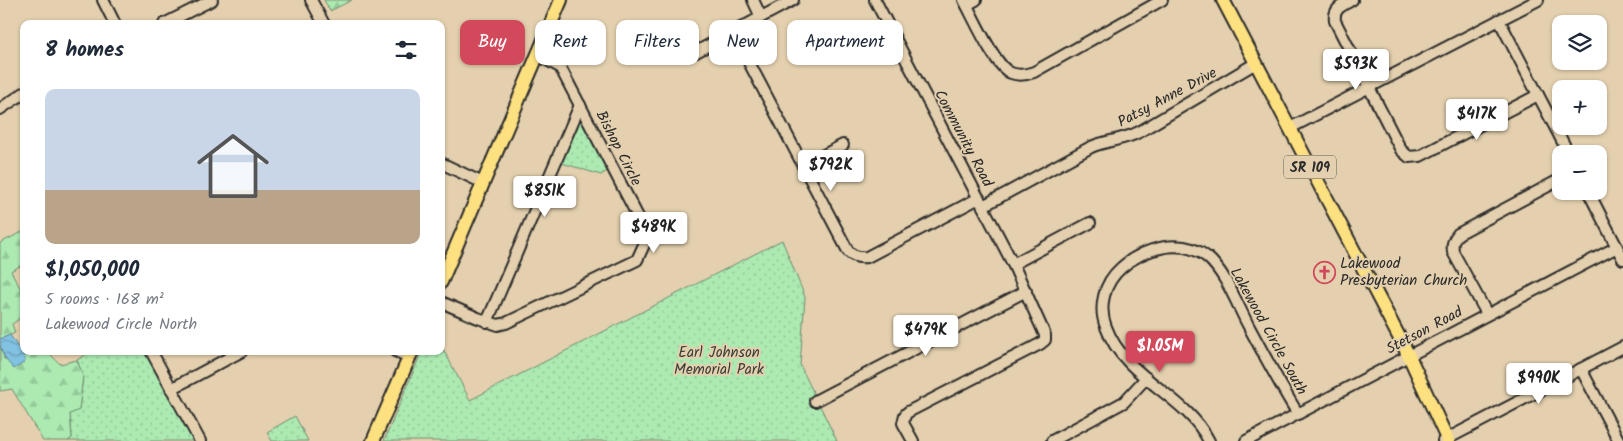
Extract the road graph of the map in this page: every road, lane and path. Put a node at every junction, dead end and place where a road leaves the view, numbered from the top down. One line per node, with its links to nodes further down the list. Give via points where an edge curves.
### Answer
1 (104, 0): 14 (street)
2 (212, 0): 15 (street)
3 (311, 0): 16 (street)
4 (561, 0): 17 (main road)
5 (753, 0): 13 (street)
6 (793, 0): 13 (street)
7 (875, 0): 37 (street, Community Road)
8 (1162, 0): 12 (street, via 1025,75 1010,73 998,63)
9 (1223, 0): 21 (main road, SR 109)
10 (1352, 0): 24 (street, via 1339,7 1335,21)
11 (1537, 0): 19 (street)
12 (969, 2)
13 (761, 17): 18 (street)
14 (113, 20)
15 (175, 20)
16 (322, 20)
17 (552, 20)
18 (755, 20)
19 (1499, 20): 24 (street); 25 (street)
20 (535, 61): 34 (main road)
21 (1256, 63): 29 (main road, SR 109); 37 (street, Patsy Anne Drive, via 1139,132 1091,147)
22 (555, 65): 27 (street, Bishop Circle)
23 (750, 65): 33 (street, Patsy Anne Drive)
24 (1368, 87): 25 (street, via 1401,150 1409,157 1420,156); 29 (street)
25 (1538, 95): 31 (street)
26 (20, 96): 28 (street)
27 (580, 105): 46 (street); 46 (street, Bishop Circle, via 648,236 637,260 506,323)
28 (0, 109)
29 (1290, 128): 51 (main road, SR 109)
30 (843, 145): 33 (street)
31 (1564, 145)
32 (445, 165): 34 (street)
33 (803, 166): 37 (street, Patsy Anne Drive, via 848,251 860,258)
34 (483, 183): 42 (main road)
35 (1552, 184): 45 (street, via 1454,238 1453,252)
36 (1593, 200): 39 (street)
37 (981, 202): 41 (street, Community Road)
38 (1090, 223): 41 (street)
39 (1617, 247): 40 (street); 45 (street, Stetson Road)
40 (1623, 258)
41 (1013, 264): 43 (street, Community Road)
42 (445, 273)
43 (1026, 291): 55 (street); 60 (street, Community Road, via 1045,340 908,412 903,423)
44 (445, 304): 46 (street, Bishop Circle)
45 (1487, 314): 51 (street, Stetson Road)
46 (487, 322)
47 (1623, 347): 52 (street)
48 (152, 355): 54 (street)
49 (235, 355): 54 (street)
50 (411, 355): 59 (main road)
51 (1409, 356): 56 (street, Stetson Road); 57 (main road, SR 109)
52 (1581, 369): 57 (street); 64 (street)
53 (1146, 378): 56 (street, Lakewood Circle South, via 1127,362 1113,343 1106,326 1103,302 1109,283 1128,263 1161,247 1188,248 1215,265); 61 (street, via 1124,402); 62 (street, via 1182,407)
54 (171, 389): 58 (street)
55 (815, 401)
56 (1298, 414): 63 (street, Stetson Road)
57 (1446, 440)
58 (200, 441)
59 (373, 441)
60 (913, 441)
61 (1052, 441)
62 (1209, 441)
63 (1246, 441)
64 (1619, 441)

